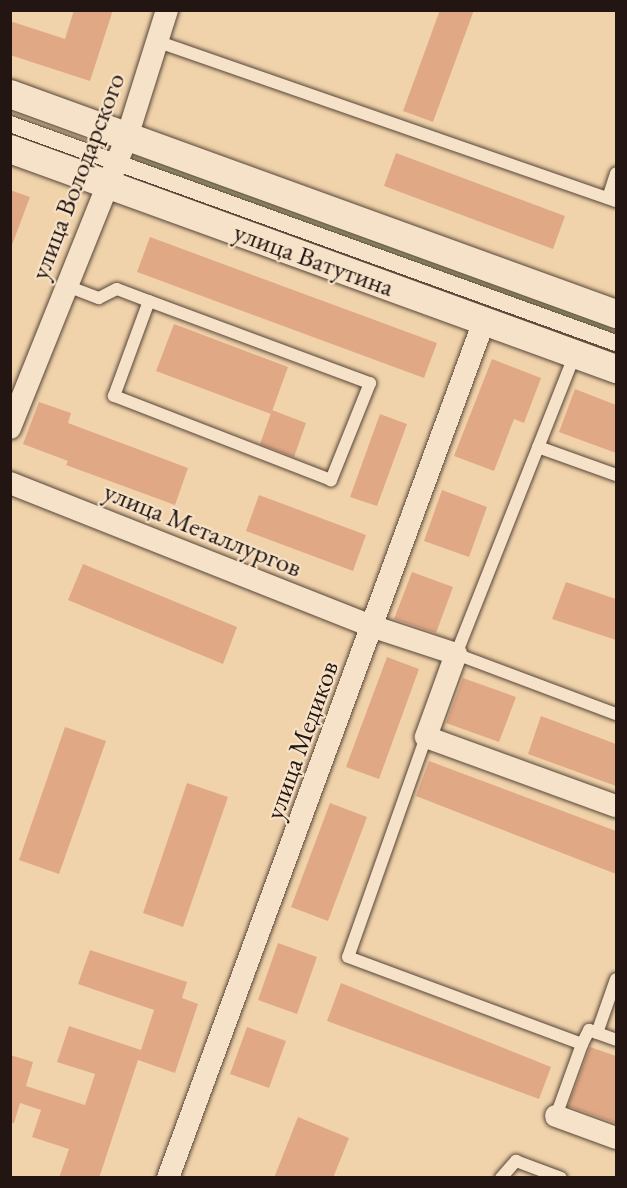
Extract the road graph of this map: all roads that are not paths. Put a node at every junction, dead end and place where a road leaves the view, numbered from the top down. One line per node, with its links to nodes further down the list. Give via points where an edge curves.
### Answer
1 (167, 10): 2 (street, улица Володарского)
2 (156, 41): 6 (street, улица Володарского); 8 (lane)
3 (10, 94): 6 (street, улица Ватутина)
4 (10, 124): 6 (street)
5 (10, 149): 6 (street, улица Ватутина)
6 (117, 161): 9 (street, улица Володарского); 11 (street, улица Ватутина); 12 (street, улица Ватутина); 13 (street)
7 (616, 173): 8 (lane)
8 (612, 199)
9 (67, 286): 10 (lane, via 99,298 117,289); 16 (street, улица Володарского)
10 (149, 301): 10 (lane, via 370,382 331,480 114,396)
11 (616, 314)
12 (484, 321): 14 (street, улица Ватутина); 20 (street, улица Медиков)
13 (616, 343)
14 (575, 354): 15 (street, улица Ватутина); 17 (lane)
15 (616, 369)
16 (10, 428)
17 (538, 447): 18 (lane); 21 (lane)
18 (616, 476)
19 (10, 483): 20 (street, улица Металлургов)
20 (374, 627): 21 (street, улица Металлургов); 31 (street, улица Медиков)
21 (456, 654): 22 (lane); 23 (street)
22 (616, 714)
23 (426, 737): 24 (street); 28 (lane, via 348,957)
24 (616, 806)
25 (616, 979): 26 (lane)
26 (597, 1033): 27 (lane); 28 (lane, via 589,1030)
27 (616, 1040)
28 (582, 1044): 29 (lane)
29 (556, 1116): 30 (street)
30 (616, 1138)
31 (168, 1178)
32 (501, 1178): 33 (lane, via 516,1161)
33 (561, 1178)

